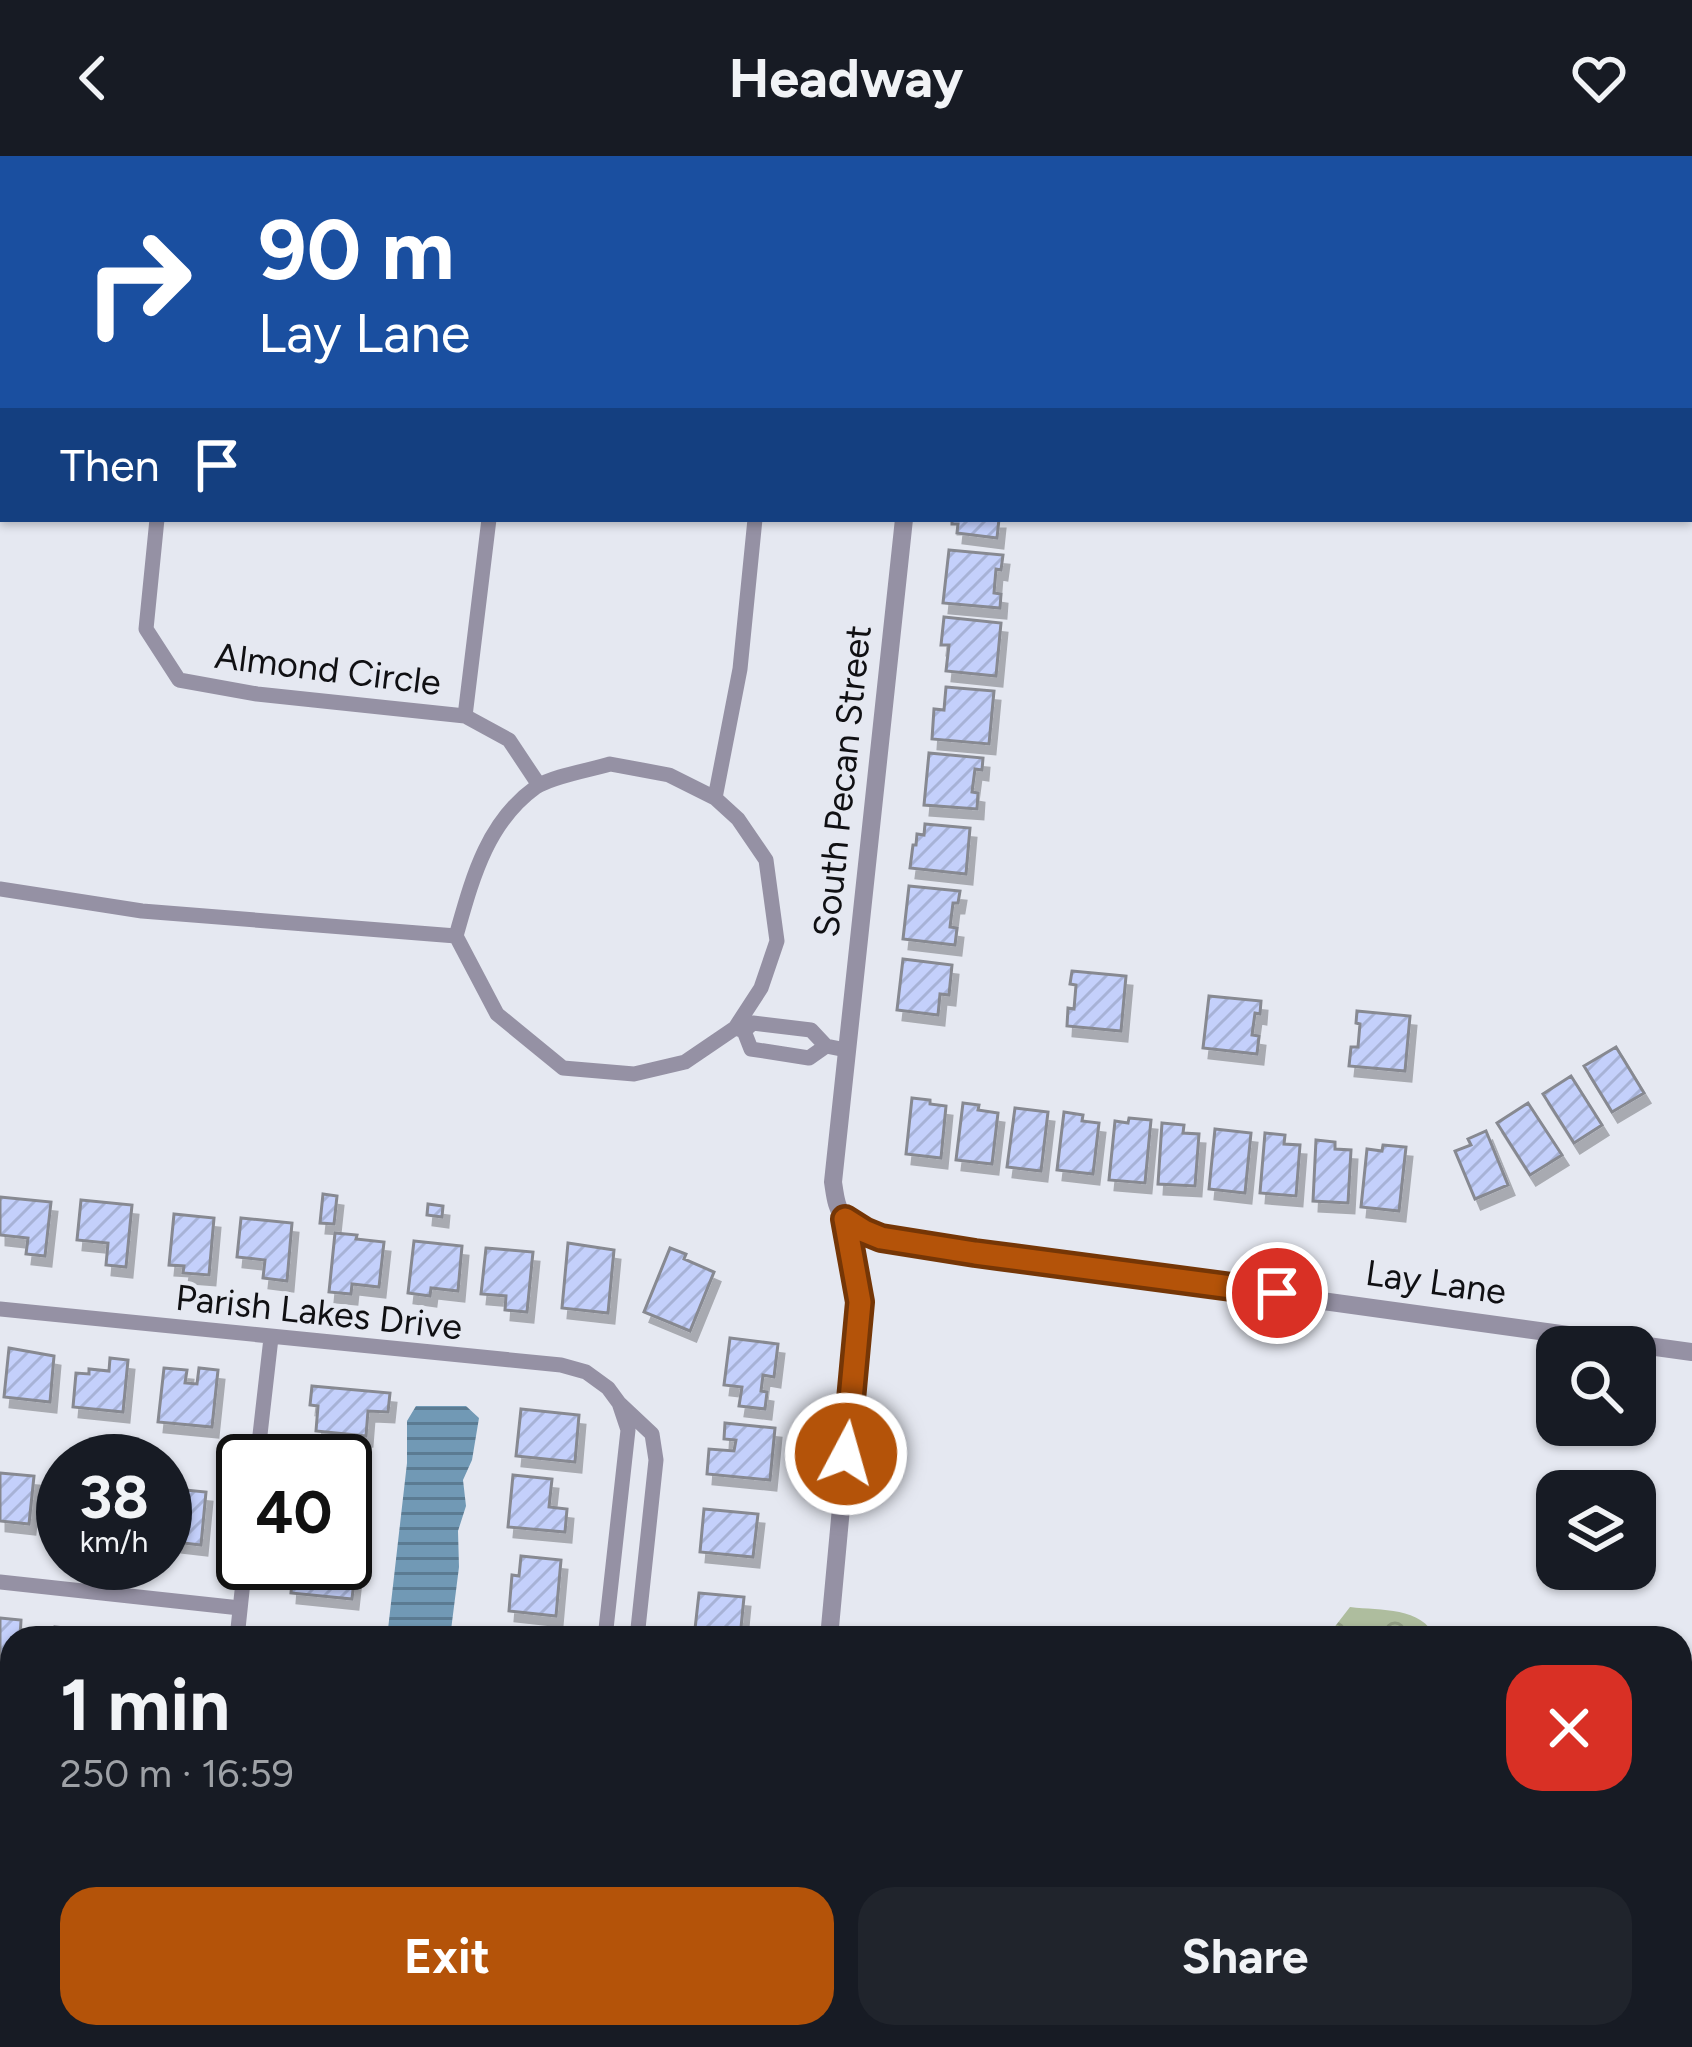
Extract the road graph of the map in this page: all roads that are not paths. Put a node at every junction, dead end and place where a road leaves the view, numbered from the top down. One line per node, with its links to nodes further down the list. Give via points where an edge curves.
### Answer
1 (157, 522): 5 (street, Almond Circle, via 146,629 179,680)
2 (489, 522): 5 (street)
3 (755, 522): 7 (street, via 740,669)
4 (904, 522): 12 (street, South Pecan Street)
5 (466, 716): 6 (street, Almond Circle, via 509,740)
6 (539, 785): 7 (street, via 610,764 669,775); 9 (street, via 496,825)
7 (715, 798): 10 (street, via 766,860 777,940)
8 (0, 889): 9 (street, via 142,911)
9 (456, 936): 10 (street, via 496,1014 563,1068 634,1074 685,1062)
10 (740, 1029): 11 (street, via 753,1023 811,1030); 11 (street, via 751,1049 808,1058)
11 (826, 1046): 12 (street)
12 (846, 1050): 13 (street, via 833,1182)
13 (845, 1219): 16 (street, Lay Lane, via 881,1238 975,1253); 25 (street, via 860,1302)
14 (0, 1309): 15 (street, Parish Lakes Drive)
15 (271, 1338): 17 (street, Parish Lakes Drive, via 561,1365 586,1372); 18 (street)
16 (1692, 1352)
17 (619, 1403): 23 (street, via 628,1430); 24 (street, Parish Lakes Drive, via 652,1434 656,1460)
18 (260, 1434)
19 (0, 1582): 21 (street)
20 (242, 1590): 21 (street)
21 (240, 1608): 22 (street)
22 (238, 1626)
23 (605, 1626)
24 (638, 1626)
25 (830, 1626)

